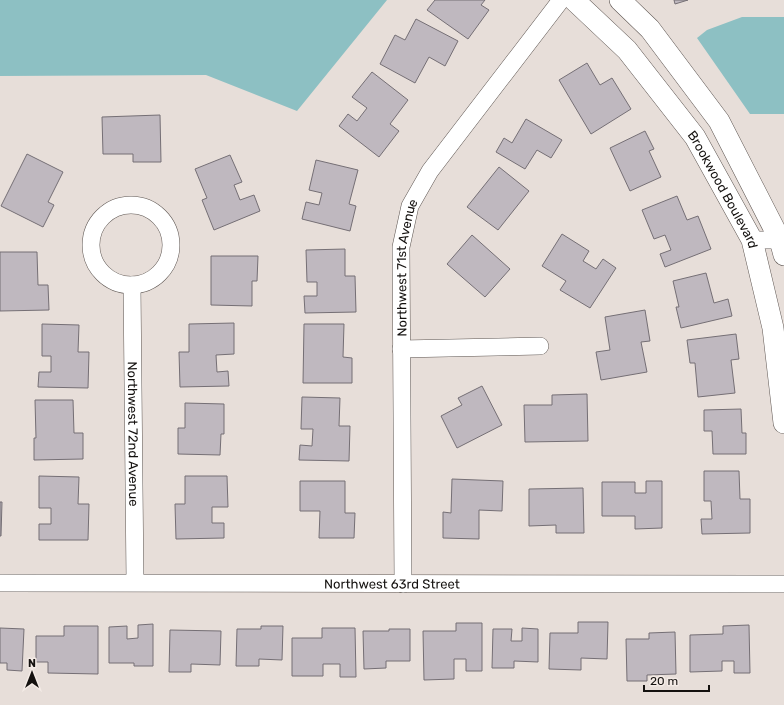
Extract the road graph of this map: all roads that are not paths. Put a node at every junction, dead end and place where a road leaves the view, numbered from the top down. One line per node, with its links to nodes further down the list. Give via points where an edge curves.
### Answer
1 (561, 0): 8 (street, Northwest 71st Avenue, via 430,171 410,206 401,247)
2 (574, 0): 4 (street, Brookwood Boulevard, via 627,50 695,137)
3 (620, 0): 5 (street, via 650,29 719,121)
4 (752, 240): 5 (street); 9 (street, Brookwood Boulevard, via 773,328)
5 (783, 245)
6 (132, 285): 6 (street, via 145,282 157,275 166,265 171,252 171,238 166,225 157,215 145,208 132,206 108,212 93,232 91,245 93,257 108,278); 10 (street, Northwest 72nd Avenue)
7 (540, 346): 8 (street)
8 (401, 349): 12 (street, Northwest 71st Avenue)
9 (784, 423)
10 (135, 582): 11 (street, Northwest 63rd Street); 12 (street, Northwest 63rd Street)
11 (0, 583)
12 (403, 584): 13 (street, Northwest 63rd Street)
13 (784, 584)

